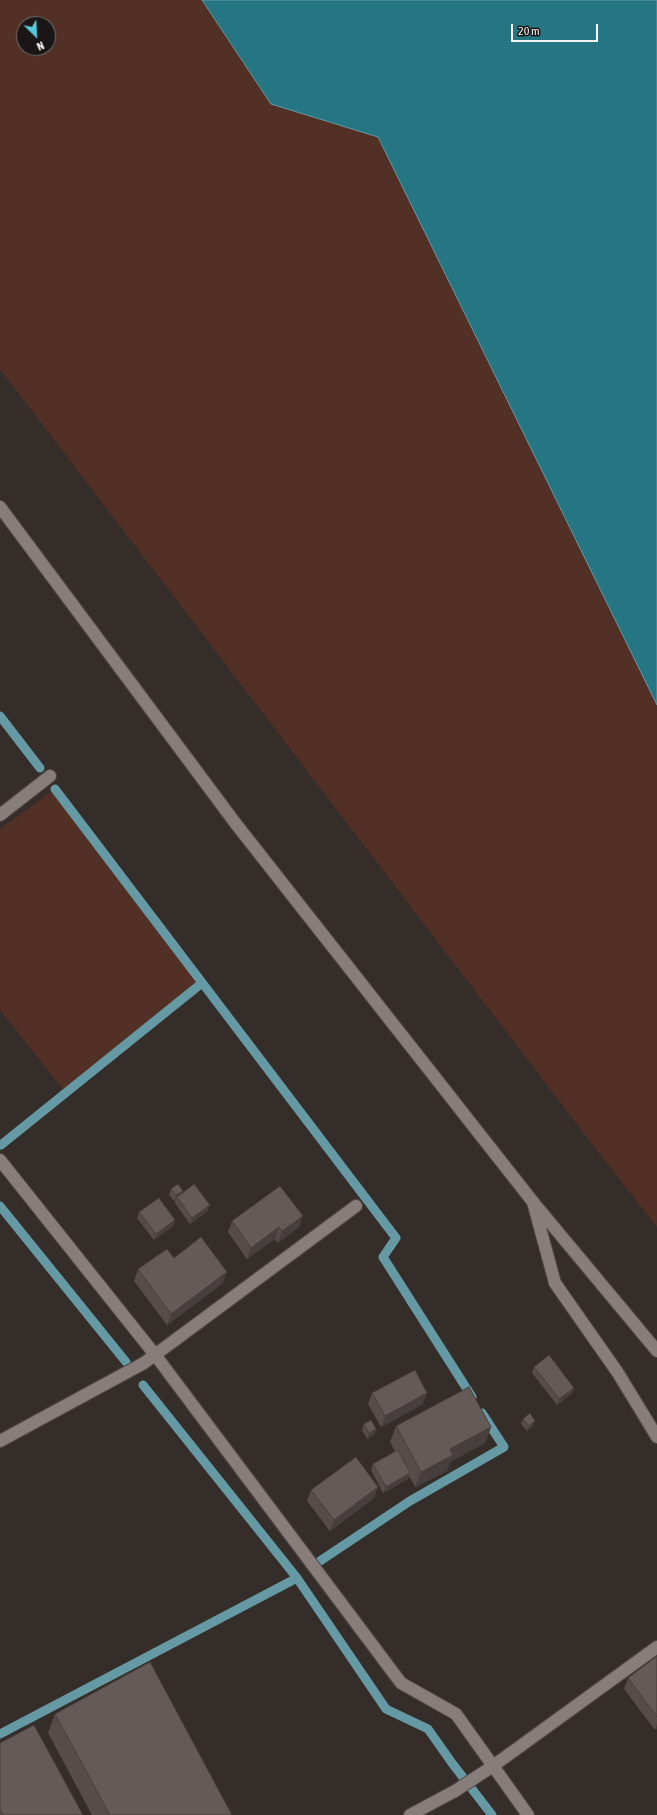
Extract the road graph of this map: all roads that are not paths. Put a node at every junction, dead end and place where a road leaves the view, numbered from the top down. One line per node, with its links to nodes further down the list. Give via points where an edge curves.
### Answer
1 (0, 507): 5 (street, via 236,824)
2 (50, 776): 3 (street)
3 (0, 815)
4 (0, 1160): 8 (street)
5 (533, 1202): 7 (street); 9 (street, via 555,1283 618,1373)
6 (356, 1206): 8 (street)
7 (657, 1351)
8 (156, 1356): 10 (street); 12 (street, via 401,1684 456,1714)
9 (657, 1436)
10 (0, 1441)
11 (657, 1647): 12 (street)
12 (493, 1766): 13 (street, via 462,1787); 14 (street)
13 (410, 1815)
14 (528, 1815)

